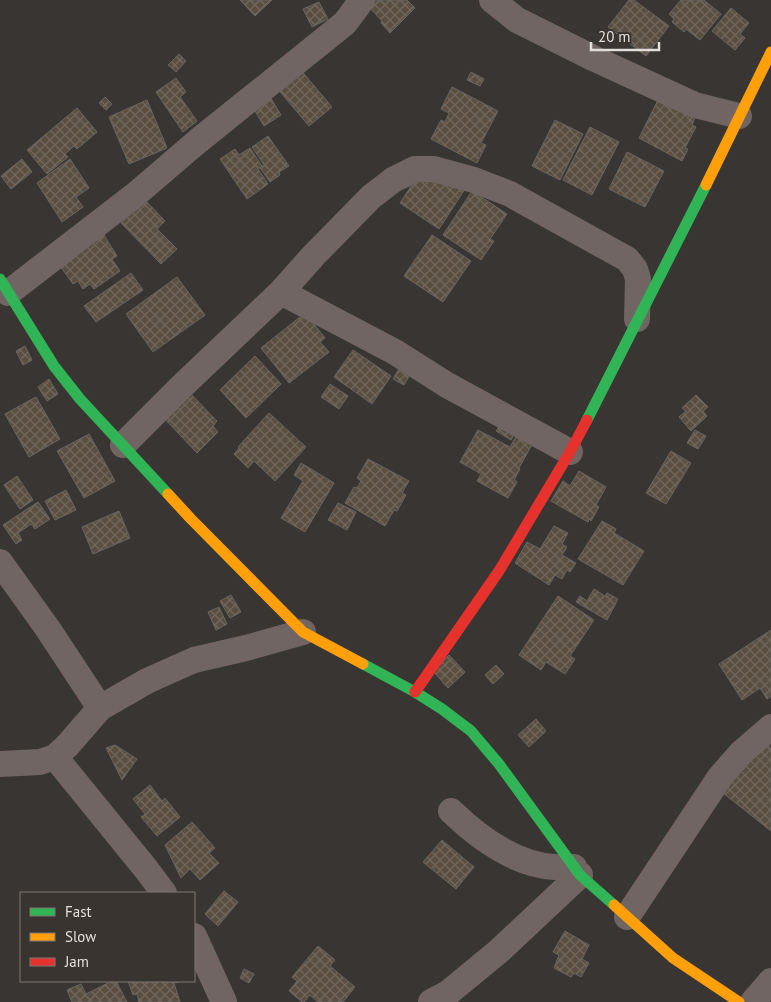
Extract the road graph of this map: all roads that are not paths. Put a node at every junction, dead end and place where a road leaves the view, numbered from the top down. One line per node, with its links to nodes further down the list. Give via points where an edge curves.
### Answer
1 (362, 0): 5 (street, via 345,23 135,195)
2 (492, 0): 4 (street, via 517,20 595,59 695,105)
3 (771, 52): 4 (street)
4 (739, 116): 7 (street)
5 (4, 286): 8 (street, via 54,366)
6 (281, 292): 7 (street, via 371,197 393,180 415,169 434,169 510,194 627,259 635,268 638,279); 8 (street); 9 (street, via 395,352 447,385)
7 (637, 319): 9 (street)
8 (123, 445): 11 (street)
9 (570, 452): 12 (street, via 499,571)
10 (0, 562): 13 (street)
11 (303, 632): 12 (street); 13 (street, via 194,660 147,681)
12 (416, 692): 18 (street, via 471,731)
13 (100, 708): 15 (street)
14 (771, 727): 20 (street, via 720,777)
15 (55, 757): 16 (street, via 40,762); 19 (street)
16 (0, 764)
17 (451, 810): 18 (street, via 476,833 509,853 542,865)
18 (577, 871): 20 (street); 24 (street, via 500,952 448,993)
19 (163, 892)
20 (626, 917): 25 (street, via 673,958)
21 (195, 938): 23 (street)
22 (771, 981): 26 (street)
23 (224, 1002)
24 (430, 1002)
25 (739, 1002)
26 (753, 1002)

